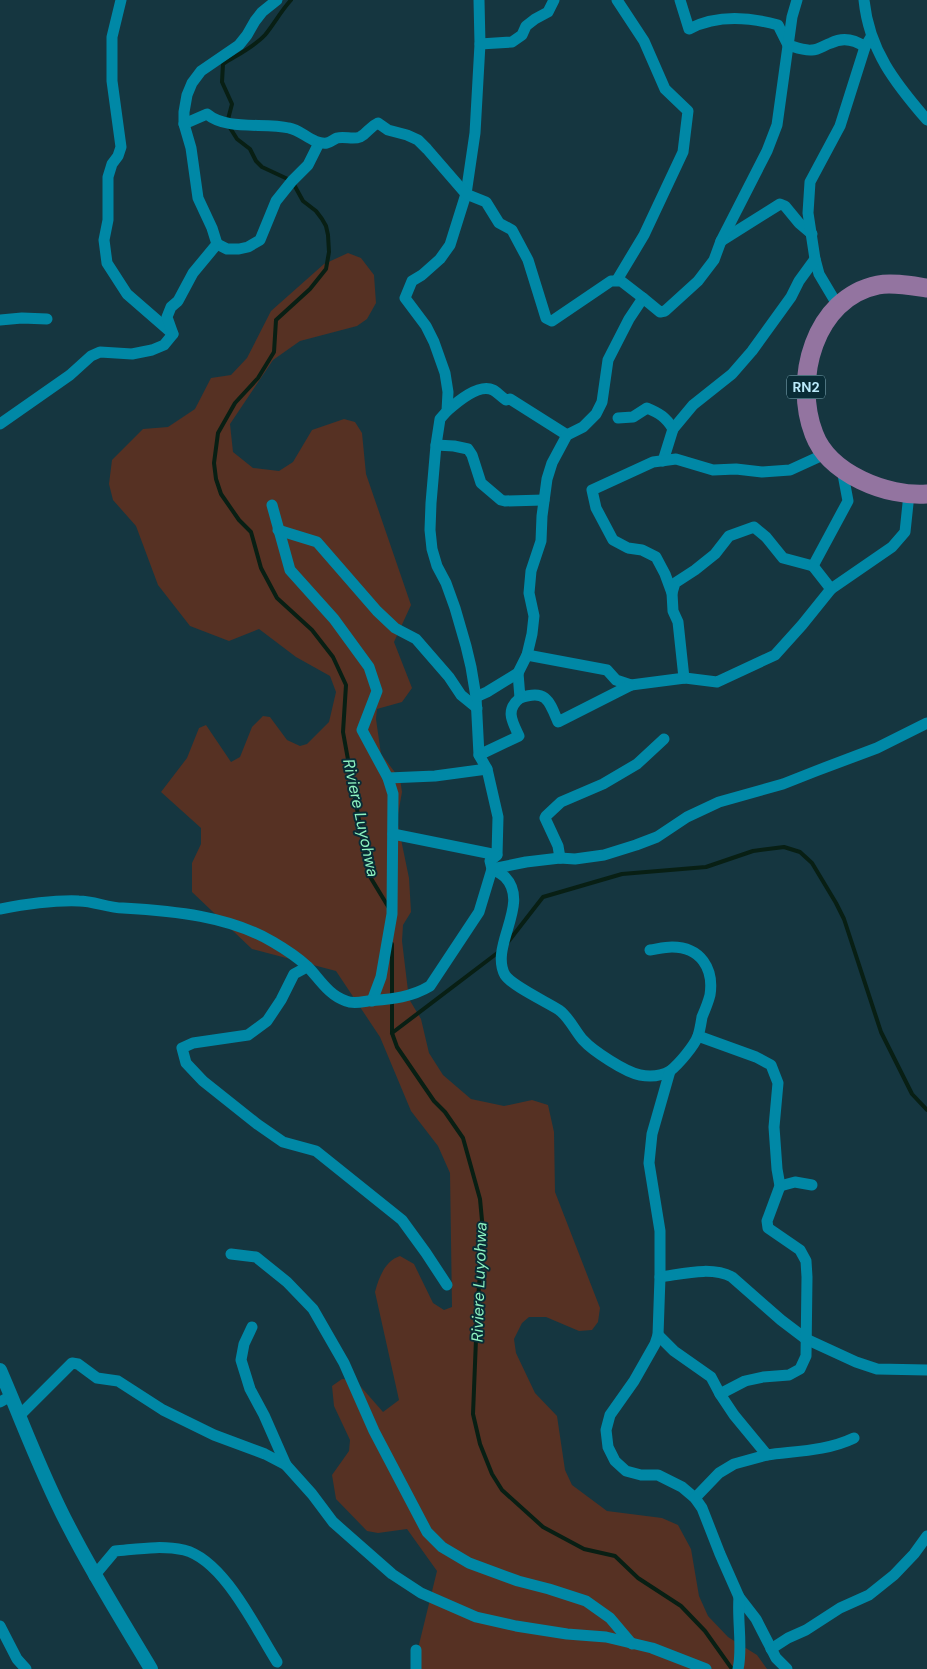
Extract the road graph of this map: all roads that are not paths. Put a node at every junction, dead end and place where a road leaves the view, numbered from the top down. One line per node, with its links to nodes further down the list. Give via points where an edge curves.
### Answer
1 (121, 0): 26 (street, via 112,37 112,81 121,147 108,177 108,220 104,240 107,263 127,294)
2 (277, 0): 13 (street, via 258,16 239,45 201,70 187,95)
3 (479, 0): 10 (street)
4 (554, 0): 10 (street, via 548,12 526,26 522,35 512,42)
5 (617, 0): 20 (street, via 644,41 665,89 688,111 684,152 644,236)
6 (680, 0): 11 (street, via 688,29 716,19 764,21 778,25)
7 (797, 0): 11 (street)
8 (864, 0): 9 (street)
9 (868, 42): 11 (street, via 831,42 814,50); 12 (street); 16 (street, via 840,126 810,182 808,213)
10 (480, 44): 15 (street, via 475,133)
11 (788, 45): 17 (street, via 777,125)
12 (927, 120)
13 (184, 124): 14 (street, via 207,114 226,123 290,128); 18 (street, via 198,198)
14 (319, 143): 15 (street, via 360,137 378,123 388,130 418,140); 18 (street, via 308,165 276,201 260,240 239,249)
15 (466, 194): 20 (street, via 486,202 499,223 512,230 528,260 546,318 552,322); 27 (street, via 450,245 440,258 412,281 405,298 426,326 440,359 448,392)
16 (812, 234): 17 (street, via 786,206 780,204); 19 (street)
17 (721, 241): 22 (street, via 714,260 665,311 660,312)
18 (217, 244): 26 (street, via 171,307 167,317)
19 (815, 259): 23 (street, via 819,274); 30 (street, via 752,351 732,374 693,405)
20 (617, 280): 22 (street)
21 (927, 288): 23 (highway, RN2, via 879,285 855,294)
22 (643, 298): 31 (street, via 608,360 602,402 596,414 583,427)
23 (838, 306): 33 (highway, RN2, via 823,324 812,350 806,378 807,411 814,435)
24 (46, 319): 25 (street)
25 (0, 320)
26 (173, 334): 29 (street, via 164,345 152,350 132,354 100,352 91,356 70,375)
27 (447, 411): 31 (street, via 462,398 486,388 506,400 510,399); 32 (street, via 440,419)
28 (618, 418): 30 (street, via 633,417 647,408 660,413)
29 (0, 424)
30 (673, 429): 34 (street)
31 (567, 435): 37 (street, via 552,463)
32 (436, 445): 37 (street, via 468,449 481,483 501,500); 48 (street, via 431,503 432,549 466,646)
33 (825, 454): 34 (street, via 790,470 762,472 713,470 682,460); 35 (highway, RN2)
34 (663, 461): 42 (street, via 653,462 592,490 596,508 614,540 656,557)
35 (842, 469): 36 (highway, RN2, via 878,489); 40 (street, via 848,501)
36 (918, 494): 41 (street, via 905,532 892,547)
37 (544, 500): 43 (street, via 541,541 531,571 529,593 534,616)
38 (272, 505): 39 (street)
39 (278, 530): 48 (street, via 317,542 383,617 416,639 461,695); 53 (street, via 290,570 334,618 369,666 377,691 362,730)
40 (813, 566): 41 (street); 42 (street, via 783,558 754,527 729,536 715,554 676,582)
41 (831, 588): 45 (street, via 775,655 717,682)
42 (672, 593): 45 (street)
43 (527, 655): 44 (street); 46 (street, via 607,670 616,680)
44 (518, 673): 47 (street); 48 (street)
45 (684, 678): 46 (street)
46 (632, 685): 47 (street, via 558,722 550,703 542,696 533,694)
47 (520, 698): 51 (street, via 511,710 519,736)
48 (476, 702): 51 (street)
49 (927, 723): 56 (street, via 877,748 799,778 719,802 687,817 657,837 604,855)
50 (664, 739): 56 (street, via 637,764 603,784 561,802 546,816)
51 (479, 755): 52 (street)
52 (487, 769): 53 (street); 55 (street, via 498,817)
53 (388, 778): 54 (street, via 393,794)
54 (393, 834): 55 (street); 61 (street, via 392,914)
55 (497, 855): 57 (street, via 490,861)
56 (560, 858): 57 (street)
57 (492, 869): 61 (street, via 479,912 430,986 418,993 391,1000); 63 (street, via 505,876 513,891 513,908 502,949 502,968 506,976 562,1012 584,1041 622,1069 653,1076)
58 (0, 909): 60 (street, via 80,901 177,912 228,923 261,935 287,950)
59 (650, 950): 62 (street, via 685,949 697,954 707,964 711,979 710,996)
60 (307, 967): 61 (street, via 344,1001); 68 (street, via 294,974 267,1021 248,1035 193,1043 182,1048 186,1063 203,1081 263,1128 283,1142 316,1151 402,1220)
61 (372, 1001)
62 (698, 1036): 63 (street); 64 (street, via 771,1065 778,1083 774,1127)
63 (670, 1071): 67 (street, via 652,1134 649,1163 660,1231)
64 (780, 1186): 65 (street, via 795,1182); 71 (street, via 767,1221 768,1228 800,1250 806,1261)
65 (812, 1186)
66 (232, 1254): 85 (street, via 256,1257 313,1309 344,1363 374,1431 426,1532 469,1564 586,1602 610,1618)
67 (660, 1277): 70 (street); 71 (street, via 705,1271 732,1276)
68 (447, 1285)
69 (252, 1327): 79 (street, via 244,1344 242,1360 250,1389)
70 (658, 1335): 74 (street, via 681,1357 711,1378); 80 (street, via 634,1381 610,1415 606,1430 608,1447 615,1461 626,1471 658,1475)
71 (806, 1339): 73 (street, via 877,1368); 74 (street, via 806,1356 800,1369 789,1375 745,1381)
72 (0, 1370): 75 (street)
73 (927, 1370)
74 (720, 1394): 78 (street)
75 (6, 1399): 76 (street)
76 (19, 1416): 79 (street, via 72,1363 78,1364 97,1378 118,1381 214,1436); 82 (street, via 46,1481)
77 (854, 1438): 78 (street, via 822,1448)
78 (767, 1455): 80 (street, via 734,1464 719,1473)
79 (286, 1465): 85 (street, via 333,1522 392,1574 421,1593 476,1617 567,1634 606,1636)
80 (696, 1498): 83 (street)
81 (927, 1536): 86 (street, via 894,1575 869,1595 840,1608)
82 (94, 1576): 88 (street, via 115,1551 168,1548 201,1558 218,1573 254,1620); 90 (street)
83 (738, 1597): 86 (street, via 756,1619); 93 (street)
84 (0, 1626): 89 (street, via 17,1659)
85 (632, 1644): 92 (street, via 652,1648)
86 (771, 1649): 94 (street)
87 (416, 1650): 91 (street)
88 (277, 1662)
89 (26, 1669)
90 (151, 1669)
91 (416, 1669)
92 (706, 1669)
93 (738, 1669)
94 (786, 1669)

